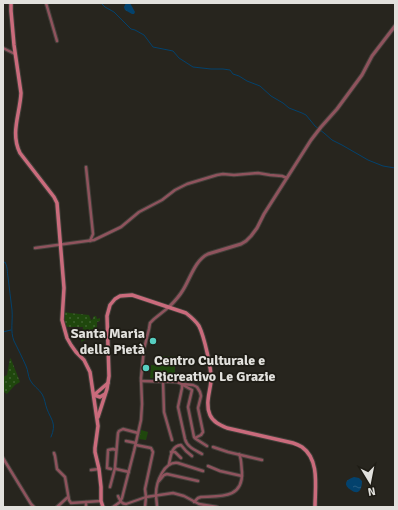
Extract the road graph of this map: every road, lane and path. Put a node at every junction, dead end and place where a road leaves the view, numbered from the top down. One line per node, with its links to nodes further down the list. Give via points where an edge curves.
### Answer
1 (11, 3): 6 (main road)
2 (46, 3): 4 (street)
3 (395, 26): 8 (street, via 337,109 320,127)
4 (57, 41)
5 (3, 48): 6 (street)
6 (15, 54): 10 (main road, via 21,93 15,132 16,144 56,200)
7 (86, 167): 9 (street, via 93,234)
8 (287, 178): 9 (street, via 258,173 223,174 187,184 139,212 121,227); 12 (street, via 251,236 241,244 203,257 183,291)
9 (90, 241): 10 (street)
10 (60, 244): 11 (street); 16 (main road, via 64,327 74,349 88,367)
11 (34, 248)
12 (169, 307): 13 (street, via 150,323); 15 (main road, via 132,295 120,296 110,305 107,316); 71 (main road, via 186,313 199,326 211,372 208,402 210,415 217,423 227,428 293,443 308,452 315,471)
13 (141, 381): 14 (street); 22 (street)
14 (163, 381): 17 (street); 24 (street, via 164,412)
15 (108, 383): 18 (main road); 19 (main road)
16 (93, 384): 18 (main road); 20 (main road)
17 (182, 384): 23 (street, via 192,390 188,407); 23 (street, via 197,386 201,396 198,408 203,432); 32 (street, via 178,407 186,444)
18 (103, 387): 20 (main road)
19 (105, 394): 20 (main road, via 100,397); 21 (main road)
20 (94, 395): 21 (main road)
21 (98, 418): 43 (main road, via 95,448)
22 (138, 433): 26 (street); 29 (street, via 119,431)
23 (195, 438): 27 (street)
24 (172, 440)
25 (126, 441): 26 (street)
26 (136, 444): 47 (street); 55 (street, via 151,448 153,452 145,489)
27 (208, 446)
28 (213, 447): 33 (street)
29 (116, 450): 42 (street); 44 (street, via 108,450 107,468)
30 (171, 452): 34 (street, via 180,444); 37 (street, via 176,452); 40 (street)
31 (54, 453): 54 (street, via 57,470 65,477)
32 (202, 454)
33 (239, 454): 35 (street); 38 (street)
34 (192, 456)
35 (247, 456): 38 (street); 39 (street)
36 (3, 458): 63 (street)
37 (181, 458)
38 (241, 460): 48 (street)
39 (262, 460)
40 (168, 466): 46 (street, via 178,463); 49 (street)
41 (208, 466): 48 (street)
42 (115, 468): 47 (street); 51 (street)
43 (99, 469): 45 (street); 58 (main road)
44 (111, 469)
45 (91, 470)
46 (203, 471)
47 (129, 472): 59 (street)
48 (242, 476): 56 (street, via 241,483 234,493)
49 (159, 481): 50 (street, via 165,474); 52 (street)
50 (198, 481)
51 (110, 487)
52 (156, 495): 55 (street); 60 (street, via 173,493); 69 (street)
53 (118, 496): 59 (street)
54 (68, 497): 57 (street, via 71,503); 64 (street)
55 (146, 497): 61 (street); 68 (street)
56 (201, 497): 60 (street); 62 (street)
57 (86, 502): 58 (street); 65 (street)
58 (101, 502): 66 (main road)
59 (120, 502): 61 (street); 67 (street)
60 (194, 502): 62 (street)
61 (126, 504)
62 (199, 504): 70 (street)
63 (34, 507)
64 (57, 507)
65 (86, 507)
66 (103, 507)
67 (113, 507)
68 (145, 507)
69 (157, 507)
70 (217, 507)
71 (315, 507)

